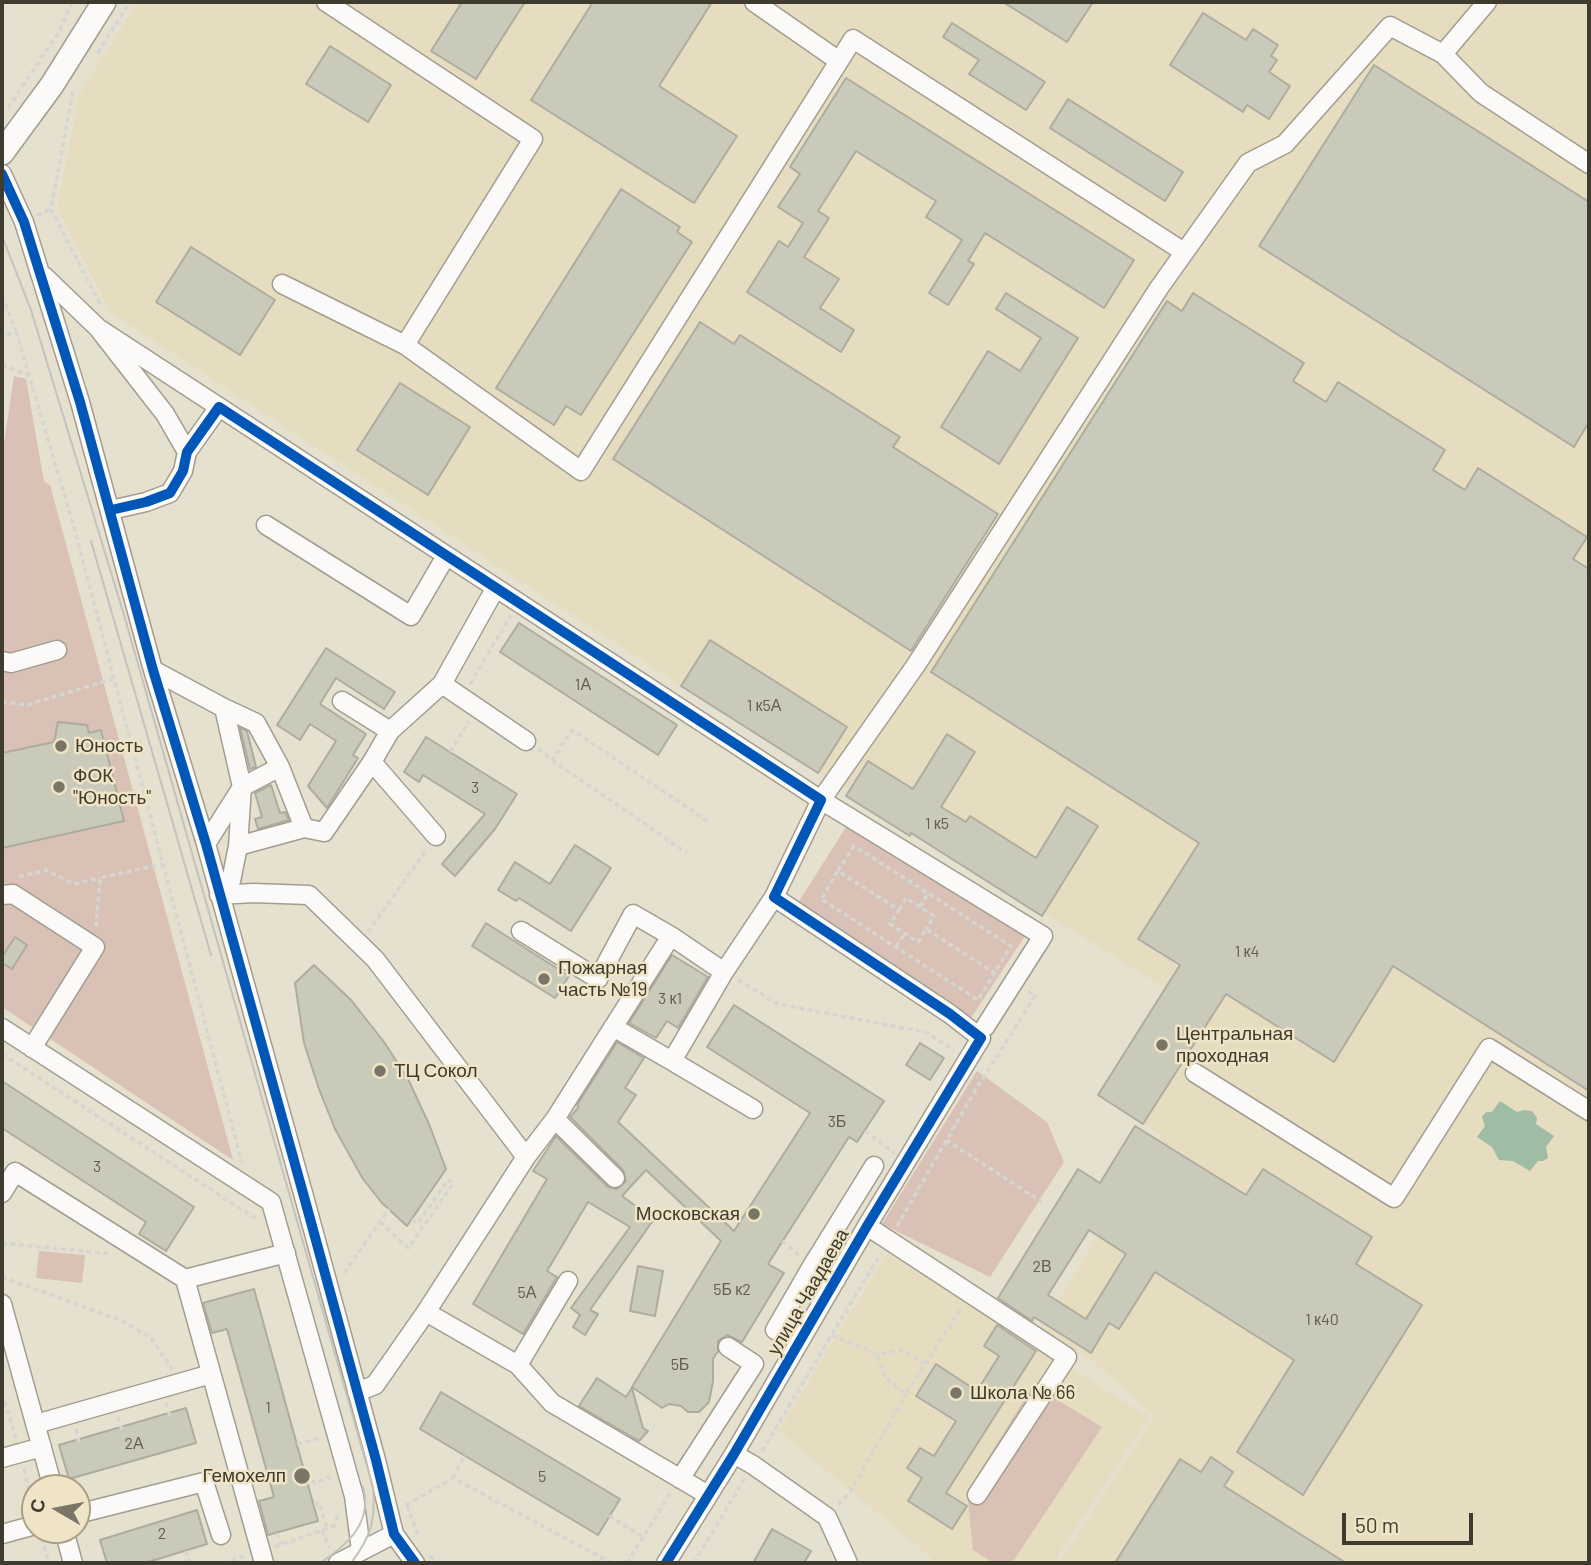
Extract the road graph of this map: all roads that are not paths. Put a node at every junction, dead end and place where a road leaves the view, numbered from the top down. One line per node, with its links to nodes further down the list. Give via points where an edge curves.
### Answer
1 (104, 2): 7 (main road)
2 (326, 2): 14 (street, via 533,139)
3 (754, 2): 6 (street)
4 (1487, 2): 5 (street)
5 (1443, 54): 8 (street, via 1480,93); 10 (street, via 1390,26 1284,144 1248,163)
6 (839, 61): 10 (street, via 853,39); 14 (street, via 581,471)
7 (2, 153)
8 (1589, 164)
9 (2, 174): 11 (street)
10 (1184, 252): 32 (street, via 916,665)
11 (41, 273): 13 (street); 17 (street)
12 (282, 284): 14 (street)
13 (102, 322): 15 (street); 16 (street)
14 (405, 345)
15 (219, 407): 16 (street); 19 (street)
16 (187, 452): 17 (street, via 183,471 170,493)
17 (111, 510): 23 (street)
18 (266, 524): 19 (street, via 411,616)
19 (446, 556): 20 (street)
20 (495, 589): 24 (street); 32 (street)
21 (57, 650): 22 (street)
22 (2, 662)
23 (153, 670): 26 (street); 35 (street)
24 (442, 684): 27 (street); 28 (street)
25 (342, 701): 27 (street)
26 (224, 708): 30 (street, via 256,723); 31 (street)
27 (390, 731): 29 (street)
28 (526, 741)
29 (372, 762): 33 (street, via 324,832); 34 (street)
30 (280, 767): 31 (street); 33 (street)
31 (242, 787): 35 (street); 36 (street)
32 (821, 800): 39 (street); 45 (street, улица Чаадаева, via 1043,936)
33 (304, 828): 36 (street)
34 (436, 836)
35 (206, 844): 38 (street)
36 (238, 846): 38 (street, via 232,881)
37 (2, 895): 46 (street, via 13,894 95,947)
38 (219, 895): 52 (street, via 309,895 376,959); 56 (street)
39 (774, 897): 42 (street); 45 (street)
40 (521, 931): 41 (street, via 597,979 633,914)
41 (671, 936): 42 (street); 43 (street)
42 (724, 972): 47 (street)
43 (613, 1027): 47 (street); 51 (street)
44 (2, 1028): 46 (street)
45 (983, 1033): 58 (street, улица Чаадаева)
46 (32, 1048): 57 (street)
47 (672, 1060): 49 (street)
48 (1195, 1073): 50 (street, via 1394,1198 1489,1048)
49 (753, 1109)
50 (1589, 1111)
51 (555, 1119): 52 (street); 54 (street)
52 (526, 1157): 65 (street)
53 (874, 1166): 60 (street)
54 (615, 1178)
55 (2, 1193): 61 (street, via 15,1172)
56 (303, 1193): 57 (street); 72 (street)
57 (271, 1202): 59 (street)
58 (867, 1226): 63 (street, улица Чаадаева); 80 (street, via 1068,1357)
59 (286, 1253): 61 (street); 87 (street, via 355,1496)
60 (813, 1266): 63 (street); 66 (street)
61 (185, 1279): 70 (street)
62 (568, 1280): 68 (street)
63 (836, 1280): 75 (street, улица Чаадаева)
64 (2, 1304): 69 (street)
65 (426, 1312): 68 (street); 72 (street, via 375,1385)
66 (775, 1331)
67 (727, 1347): 78 (street, via 754,1364)
68 (518, 1365): 78 (street, via 552,1403)
69 (19, 1370): 71 (street); 73 (street)
70 (211, 1374): 73 (street); 88 (street)
71 (2, 1375)
72 (356, 1392): 84 (street)
73 (36, 1424): 74 (street)
74 (43, 1447): 76 (street); 77 (street)
75 (734, 1454): 79 (street, улица Чаадаева); 93 (street, via 827,1517)
76 (2, 1458)
77 (50, 1474)
78 (680, 1479): 79 (street)
79 (708, 1495): 92 (street, улица Чаадаева)
80 (977, 1495)
81 (91, 1510): 85 (street, via 204,1482)
82 (21, 1529): 83 (street)
83 (2, 1534)
84 (394, 1534): 87 (street); 91 (street)
85 (220, 1535)
86 (68, 1544): 89 (street)
87 (361, 1550): 90 (street)
88 (262, 1557)
89 (73, 1563)
90 (338, 1563)
91 (415, 1563)
92 (666, 1563)
93 (848, 1563)

